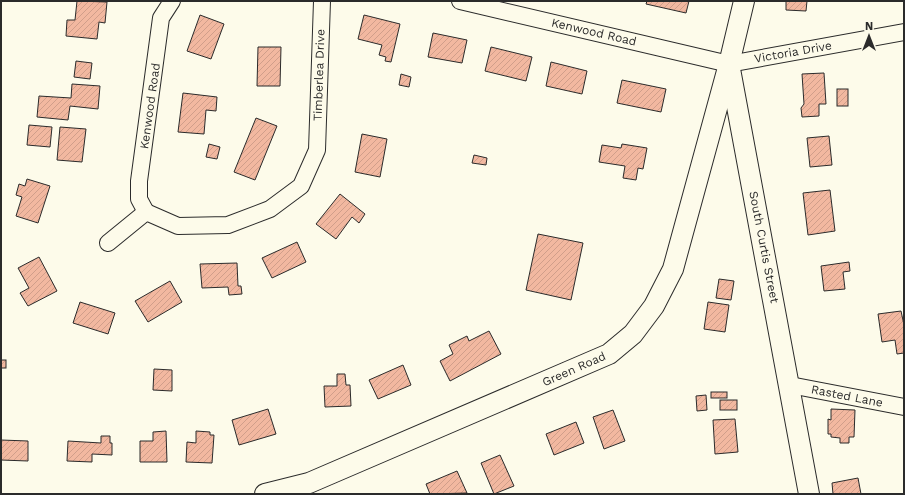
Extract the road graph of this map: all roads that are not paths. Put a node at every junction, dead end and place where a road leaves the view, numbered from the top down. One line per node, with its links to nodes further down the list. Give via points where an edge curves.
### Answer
1 (172, 1): 7 (street, Kenwood Road, via 161,18 139,181 138,198)
2 (322, 1): 7 (street, Timberlea Drive, via 317,150 301,186 270,209 228,225 178,226)
3 (460, 1): 6 (street, Kenwood Road)
4 (744, 1): 6 (street, South Curtis Street)
5 (904, 32): 6 (street, Victoria Drive)
6 (729, 64): 9 (street, South Curtis Street); 11 (street, Green Road, via 673,269 654,306 633,334 609,354)
7 (146, 212): 8 (street)
8 (108, 243)
9 (790, 385): 10 (street, Rasted Lane); 13 (street, South Curtis Street)
10 (904, 407)
11 (308, 488): 12 (street, Green Road)
12 (265, 494)
13 (809, 494)

